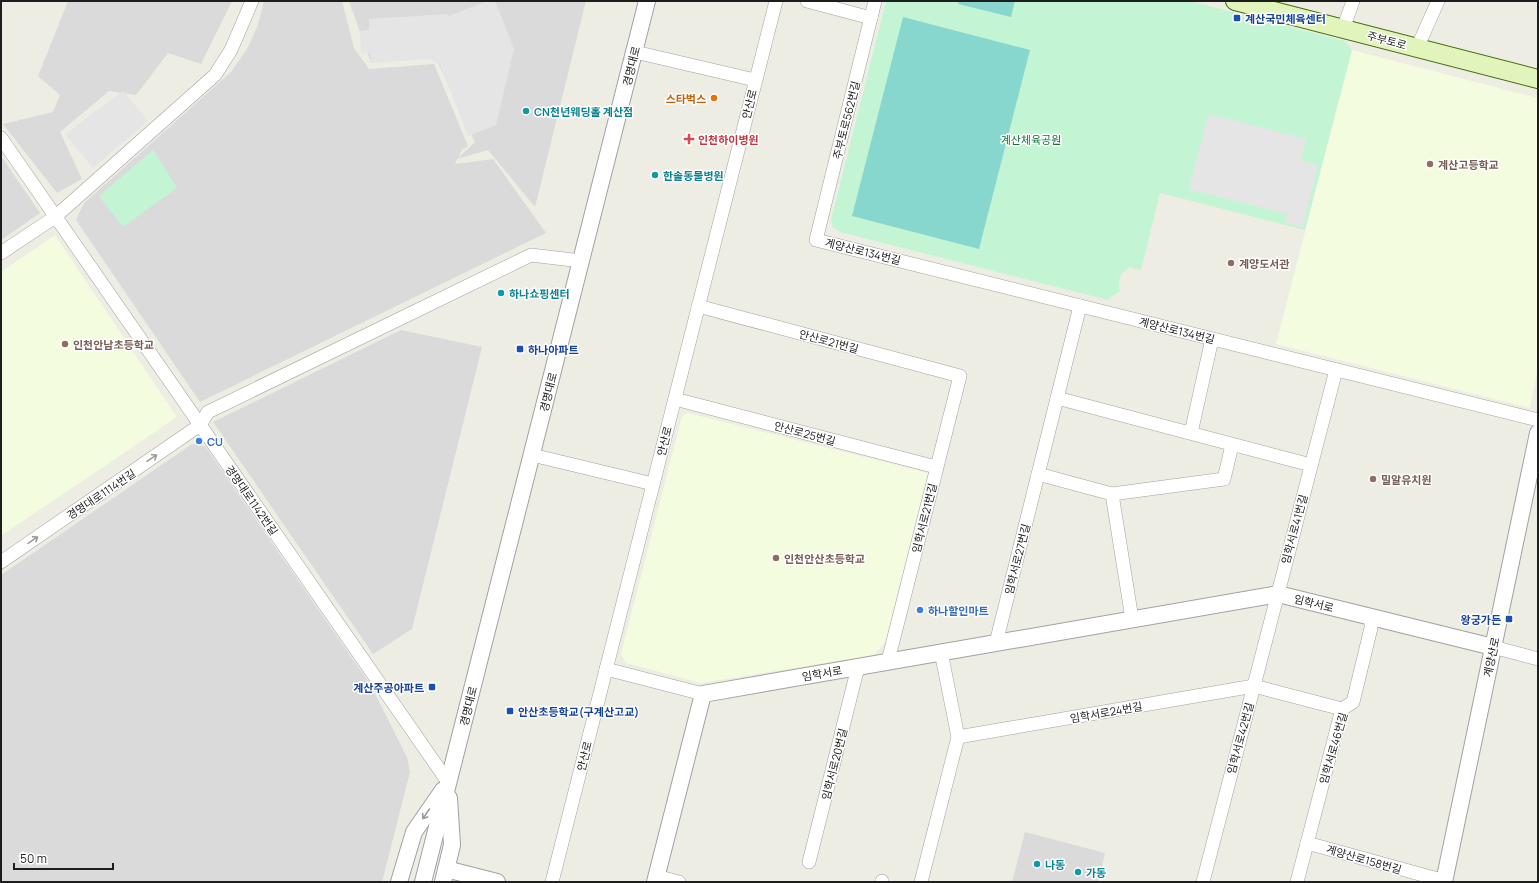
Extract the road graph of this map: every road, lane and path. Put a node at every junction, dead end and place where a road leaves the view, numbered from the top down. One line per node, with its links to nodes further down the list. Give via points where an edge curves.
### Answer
1 (252, 1): 17 (street, via 232,50 215,75)
2 (776, 1): 15 (street, 안산로)
3 (807, 1): 10 (street)
4 (875, 1): 10 (street, 주부토로562번길)
5 (1235, 1): 9 (main road, 주부토로)
6 (1353, 1): 11 (street)
7 (1438, 1): 12 (street)
8 (644, 4): 13 (street, 경명대로)
9 (1276, 6): 11 (main road, 주부토로)
10 (871, 18): 18 (street, 주부토로562번길)
11 (1343, 29): 12 (main road, 주부토로)
12 (1417, 48): 14 (main road, 주부토로)
13 (635, 52): 15 (street); 20 (street, 경명대로)
14 (1538, 79)
15 (755, 80): 21 (street, 안산로)
16 (1, 138): 17 (street, 경명대로1142번길)
17 (55, 217): 19 (street); 29 (street, 경명대로1142번길)
18 (816, 240): 22 (street, 계양산로134번길)
19 (1, 253)
20 (581, 261): 29 (street, 경명대로1114번길, via 531,255 208,412); 33 (street, 경명대로)
21 (698, 306): 25 (street, 안산로21번길); 27 (street, 안산로)
22 (1080, 306): 23 (street, 계양산로134번길); 26 (street, 임학서로27번길)
23 (1212, 339): 24 (street, 계양산로134번길); 30 (street)
24 (1336, 370): 28 (street, 계양산로134번길); 34 (street, 임학서로41번길)
25 (960, 376): 35 (street, 임학서로21번길)
26 (1057, 398): 30 (street); 36 (street, 임학서로27번길)
27 (675, 399): 35 (street, 안산로25번길); 37 (street, 안산로)
28 (1538, 420)
29 (200, 425): 39 (street, 경명대로1114번길, one-way to 29); 54 (street, 경명대로1142번길)
30 (1190, 433): 32 (street)
31 (1538, 433): 44 (street, 계양산로)
32 (1232, 444): 34 (street); 38 (street, via 1224,479)
33 (532, 455): 37 (street); 54 (street, 경명대로)
34 (1311, 465): 40 (street, 임학서로41번길)
35 (936, 467): 47 (street, 임학서로21번길)
36 (1038, 474): 38 (street); 43 (street, 임학서로27번길)
37 (653, 484): 49 (street, 안산로)
38 (1112, 494): 42 (street)
39 (1, 562)
40 (1278, 594): 41 (street, 임학서로); 42 (street, 임학서로); 50 (street, 임학서로42번길)
41 (1371, 617): 44 (street, 임학서로); 52 (street, 임학서로46번길, via 1371,628 1353,702)
42 (1132, 619): 43 (street, 임학서로)
43 (996, 643): 45 (street, 임학서로)
44 (1493, 647): 46 (street); 67 (street, 계양산로)
45 (941, 652): 47 (street, 임학서로); 53 (street)
46 (1538, 659)
47 (888, 661): 48 (street, 임학서로)
48 (858, 667): 51 (street, 임학서로); 56 (street, 임학서로20번길)
49 (606, 669): 51 (street); 62 (street, 안산로)
50 (1254, 686): 52 (street); 53 (street, 임학서로24번길); 65 (street, 임학서로42번길)
51 (703, 694): 58 (street)
52 (1342, 709): 55 (street, 임학서로46번길)
53 (958, 737): 64 (street)
54 (448, 782): 57 (street, 경명대로, via 452,845); 59 (street, 경명대로, one-way to 59, via 414,832); 60 (street, 경명대로)
55 (1307, 843): 66 (street, 임학서로46번길); 67 (street, 계양산로158번길)
56 (809, 862)
57 (445, 876): 61 (street)
58 (655, 879): 63 (street)
59 (399, 882)
60 (423, 882)
61 (497, 882)
62 (552, 882)
63 (679, 882)
64 (921, 882)
65 (1203, 882)
66 (1297, 882)
67 (1444, 882)

